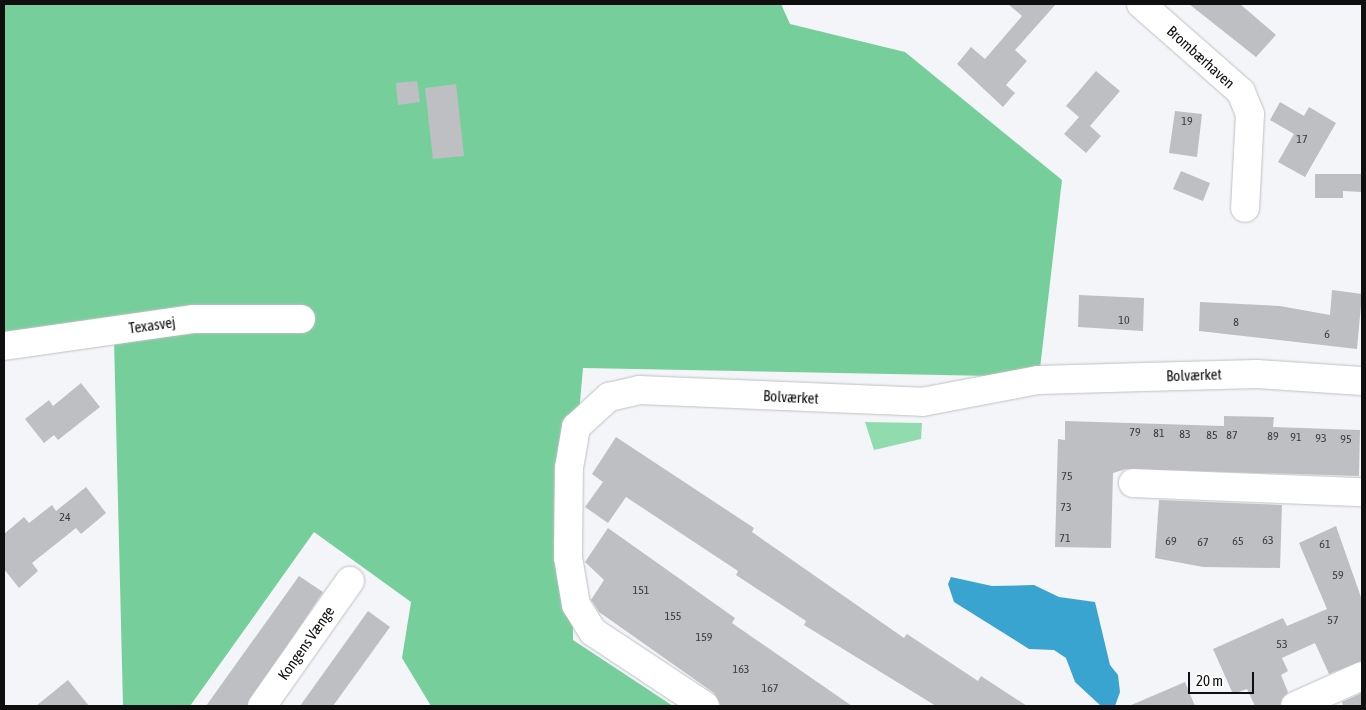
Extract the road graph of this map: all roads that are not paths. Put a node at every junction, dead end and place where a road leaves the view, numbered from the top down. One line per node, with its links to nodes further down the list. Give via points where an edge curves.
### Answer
1 (1141, 4): 2 (street, Brombærhaven, via 1241,92 1250,114)
2 (1246, 208)
3 (301, 319): 4 (street, Texasvej, via 194,319)
4 (4, 346)
5 (1362, 381): 11 (street, Bolværket, via 1257,374 1038,380 922,402 639,390 608,397 576,427 568,468 568,557 576,605 593,632)
6 (1133, 483): 7 (street)
7 (1362, 492)
8 (350, 581): 10 (street, Kongens Vænge)
9 (1362, 676): 12 (street)
10 (262, 706)
11 (705, 706)
12 (1295, 706)

